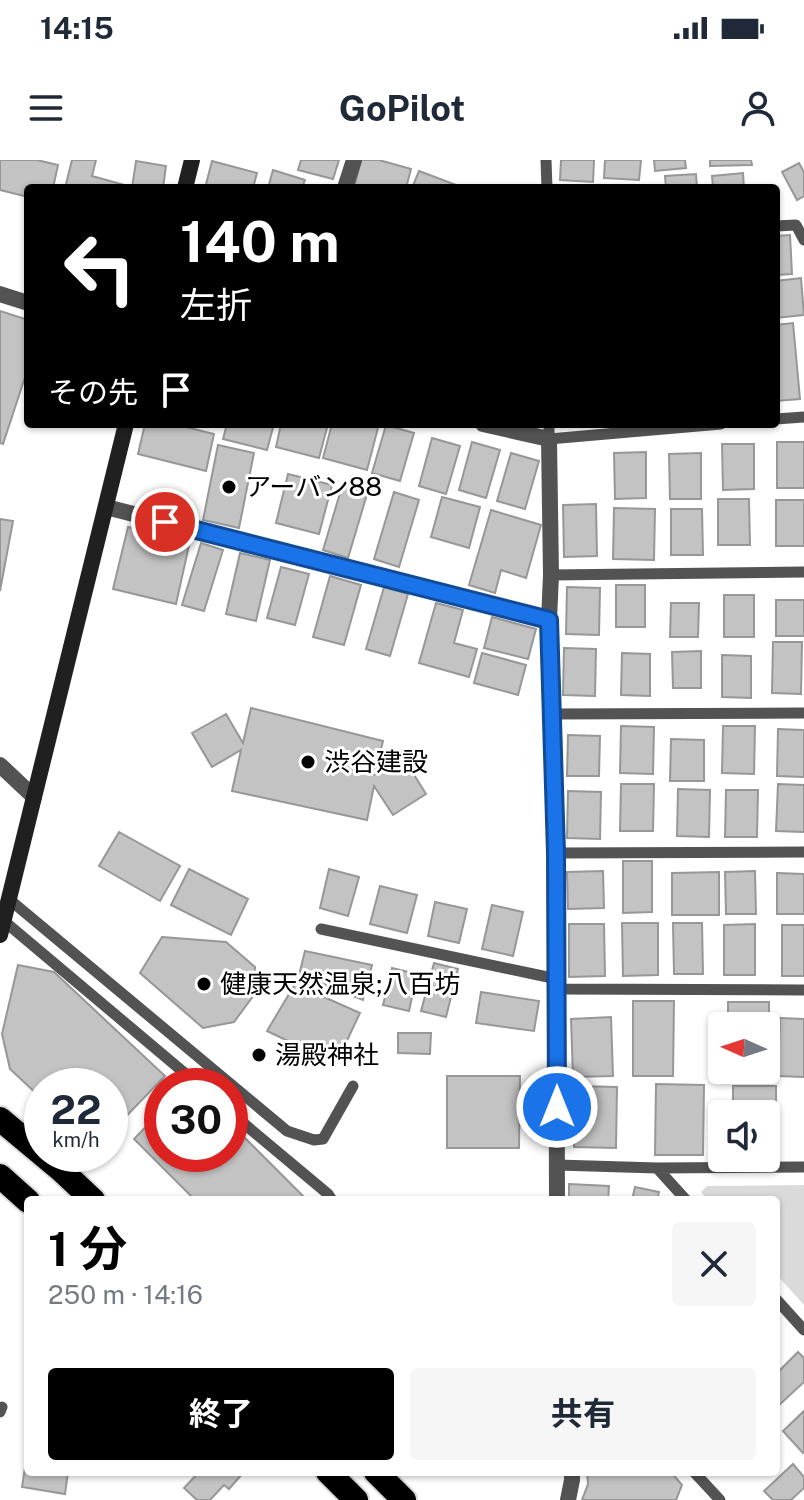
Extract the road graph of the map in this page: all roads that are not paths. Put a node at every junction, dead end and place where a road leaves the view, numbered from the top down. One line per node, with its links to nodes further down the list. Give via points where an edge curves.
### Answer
1 (192, 160): 4 (street)
2 (354, 160): 5 (street)
3 (546, 160): 6 (lane)
4 (186, 184)
5 (346, 184)
6 (547, 184)
7 (780, 226): 8 (lane, via 796,225)
8 (804, 240)
9 (0, 294): 10 (street)
10 (24, 302)
11 (804, 417): 12 (lane)
12 (780, 419)
13 (125, 428): 17 (street)
14 (516, 428): 16 (street)
15 (635, 428): 16 (lane)
16 (549, 432): 19 (street)
17 (106, 507): 20 (street); 24 (street)
18 (804, 572): 19 (lane)
19 (551, 575): 20 (street)
20 (549, 620): 22 (street)
21 (804, 713): 22 (lane)
22 (553, 714): 26 (street)
23 (0, 765): 24 (street)
24 (34, 797): 27 (street)
25 (804, 852): 26 (lane)
26 (556, 853): 30 (street)
27 (10, 900): 28 (street); 33 (lane, via 287,1131 323,1139)
28 (2, 928): 32 (lane)
29 (321, 929): 30 (lane)
30 (557, 984): 31 (lane); 36 (street)
31 (804, 990)
32 (177, 1068)
33 (353, 1086)
34 (0, 1119): 40 (highway)
35 (248, 1128): 41 (lane)
36 (557, 1165): 38 (lane); 42 (street)
37 (804, 1167): 38 (lane)
38 (657, 1168): 43 (lane)
39 (0, 1176): 44 (highway)
40 (89, 1196)
41 (327, 1196)
42 (557, 1196)
43 (682, 1196)
44 (24, 1197)
45 (780, 1303): 46 (lane)
46 (804, 1330)
47 (332, 1476): 51 (highway)
48 (380, 1476): 52 (highway)
49 (572, 1476): 53 (street)
50 (698, 1476): 54 (lane)
51 (356, 1500)
52 (404, 1500)
53 (568, 1500)
54 (720, 1500)

